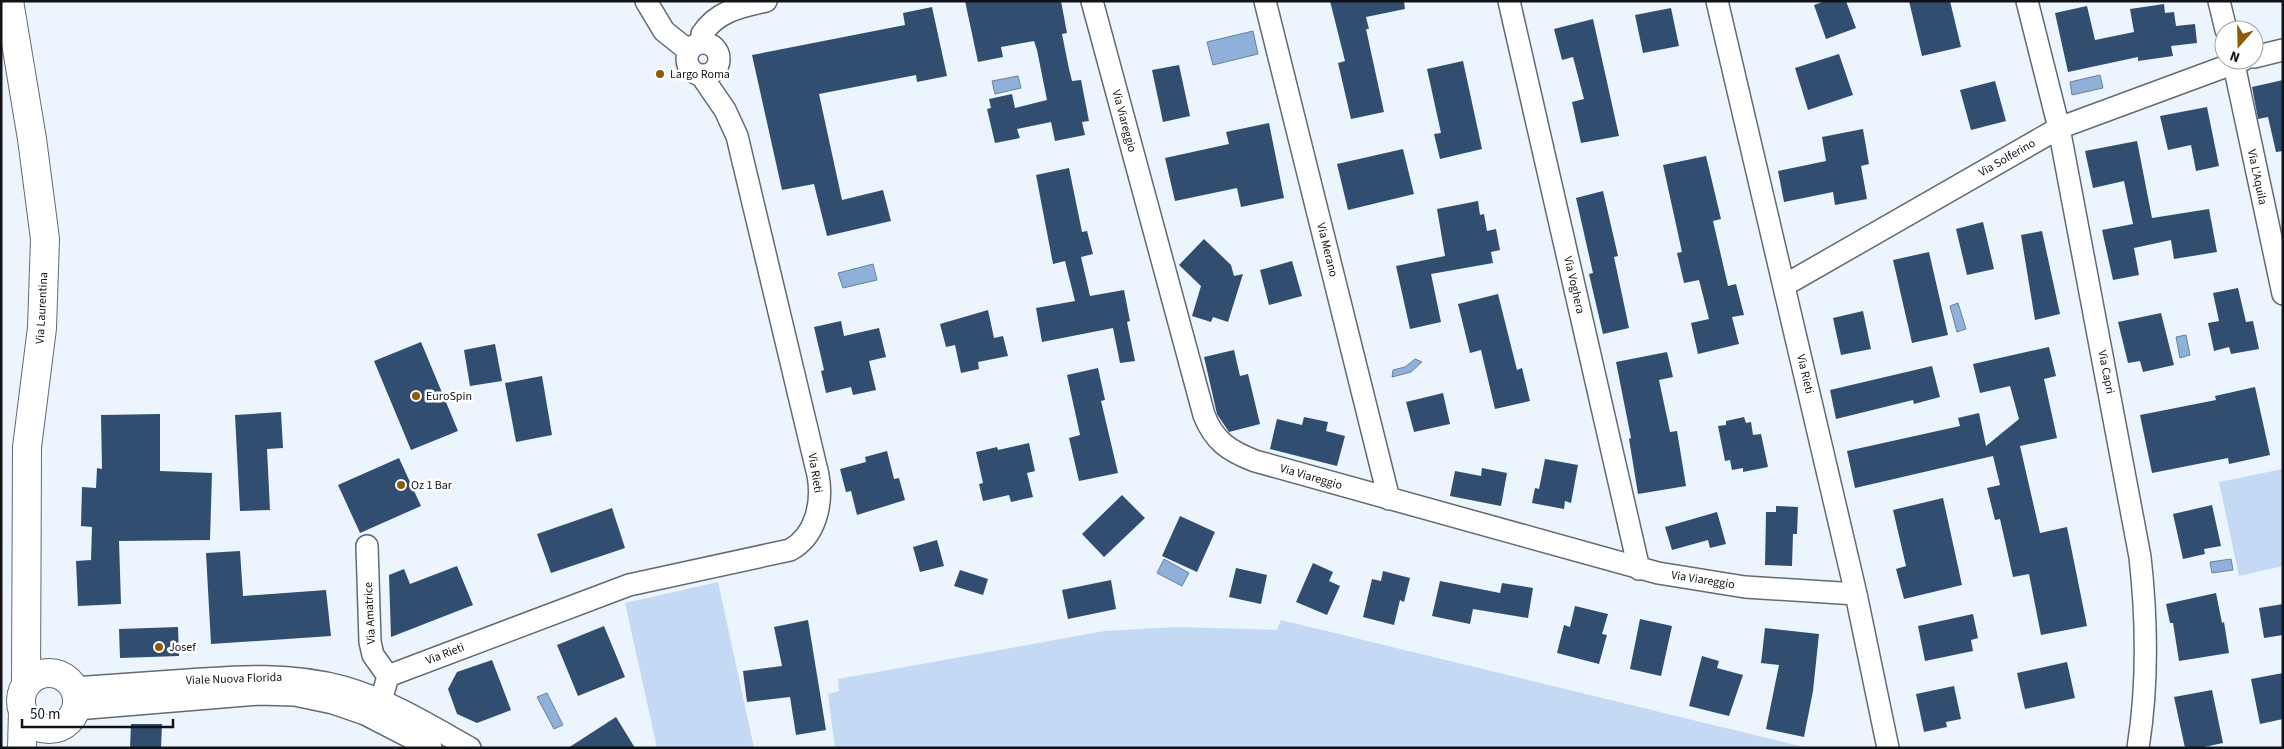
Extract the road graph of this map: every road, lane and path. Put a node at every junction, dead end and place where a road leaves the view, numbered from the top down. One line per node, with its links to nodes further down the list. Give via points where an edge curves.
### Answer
1 (9, 1): 23 (main road, Via Laurentina, via 45,239 42,328 27,447)
2 (646, 1): 11 (street, via 664,31)
3 (766, 1): 11 (street, via 736,8 716,18)
4 (1092, 1): 19 (street, Via Viareggio, via 1204,415 1213,434 1226,447 1243,456)
5 (1265, 1): 19 (street, Via Merano)
6 (1509, 1): 21 (street, Via Voghera)
7 (1717, 1): 17 (street, Via Rieti)
8 (2027, 1): 16 (street, Via Capri)
9 (2219, 1): 10 (street)
10 (2224, 20)
11 (695, 47): 24 (street, Via Rieti, via 715,49 719,59 711,73 701,75 725,110 737,136 818,475 819,501 812,528 797,546 784,552 628,585)
12 (2283, 50): 13 (street)
13 (2264, 55)
14 (2214, 69): 16 (street, Via Solferino)
15 (2238, 70): 18 (street, Via L'Aquila)
16 (2059, 128): 17 (street, Via Solferino); 33 (street, Via Capri, via 2140,557 2144,681)
17 (1785, 285): 22 (street, Via Rieti)
18 (2283, 294)
19 (1389, 499): 21 (street, Via Viareggio)
20 (367, 546): 24 (street, Via Amatrice, via 370,642 373,655)
21 (1639, 569): 22 (street, Via Viareggio, via 1745,587)
22 (1856, 594): 32 (street, Via Rieti)
23 (27, 616): 25 (main road, Via Laurentina); 26 (main road, Via Laurentina)
24 (388, 676): 27 (street)
25 (25, 698): 26 (main road, via 32,679 46,673); 26 (main road, via 35,725 44,728); 28 (main road, Via Laurentina)
26 (68, 700): 27 (street, Viale Nuova Florida, via 273,676 332,684); 29 (main road); 30 (street, Viale Nuova Florida, via 295,695 365,714)
27 (382, 701): 31 (street, Viale Nuova Florida)
28 (22, 748)
29 (47, 748)
30 (431, 748)
31 (470, 748)
32 (1888, 748)
33 (2138, 748)

